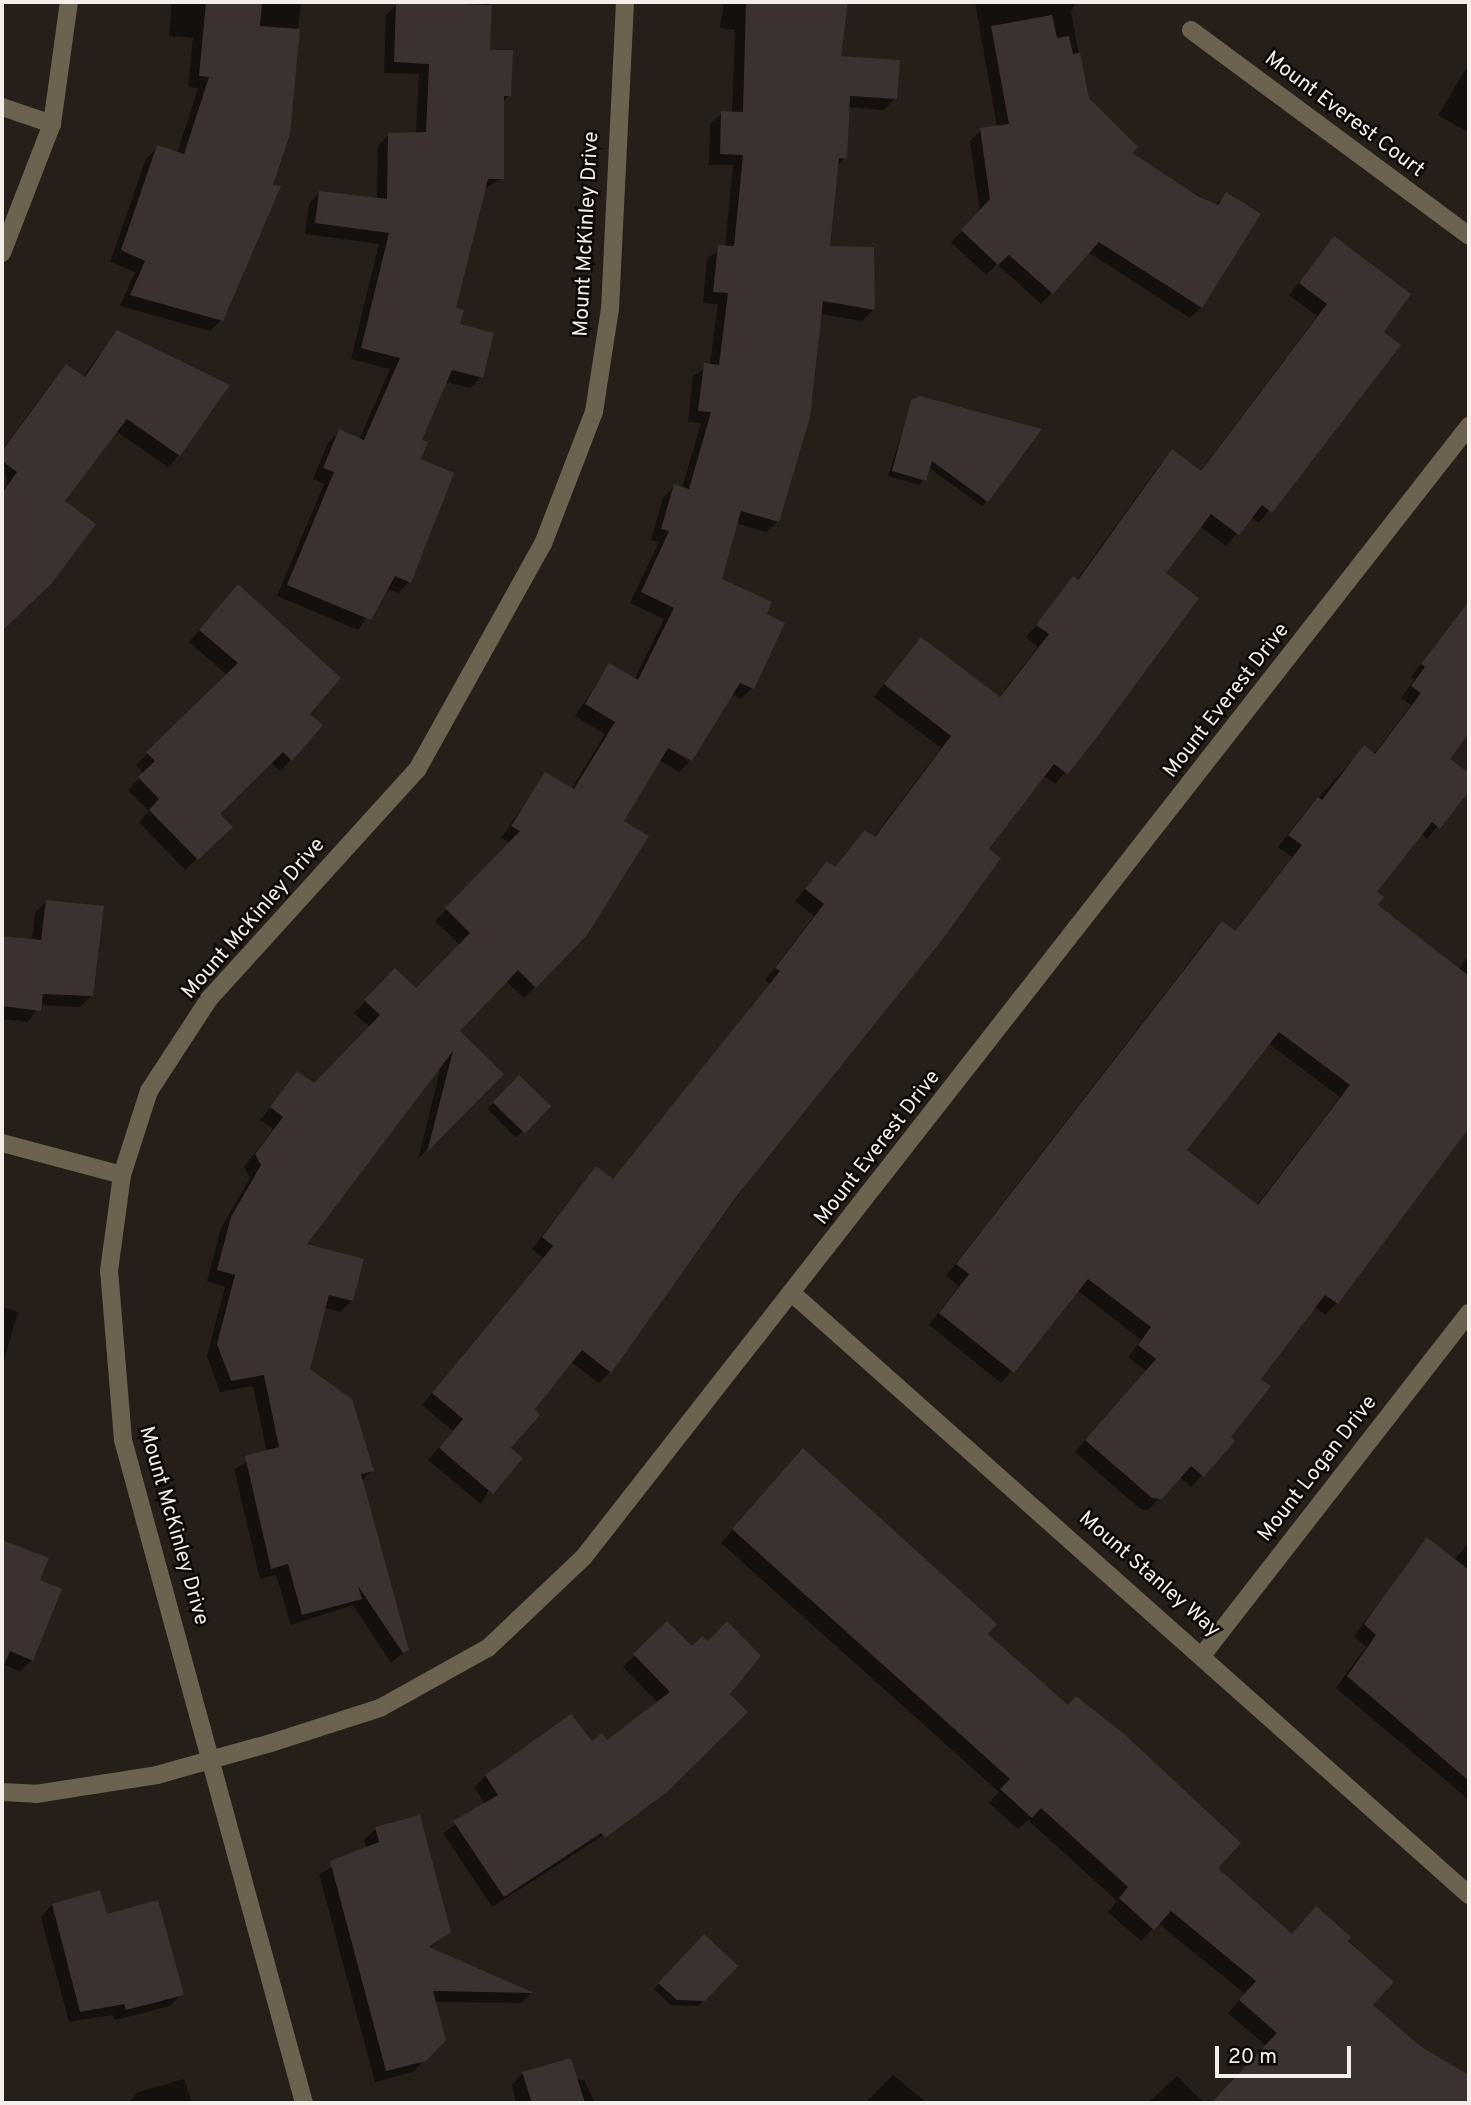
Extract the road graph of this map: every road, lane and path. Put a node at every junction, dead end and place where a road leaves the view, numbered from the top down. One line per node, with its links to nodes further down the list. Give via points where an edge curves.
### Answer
1 (69, 2): 5 (street)
2 (625, 2): 10 (street, Mount McKinley Drive, via 610,309 594,412 544,544 417,770 209,999 149,1091)
3 (1191, 30): 6 (street, Mount Everest Court)
4 (2, 107): 5 (street)
5 (52, 124): 7 (street)
6 (1469, 236)
7 (2, 253)
8 (1469, 426): 11 (street, Mount Everest Drive)
9 (2, 1143): 10 (street)
10 (122, 1175): 14 (street, Mount McKinley Drive, via 109,1272 123,1440)
11 (793, 1294): 13 (street, Mount Stanley Way); 14 (street, Mount Everest Drive, via 583,1558 488,1648 380,1708)
12 (1469, 1313): 13 (street, Mount Logan Drive)
13 (1203, 1653): 16 (street, Mount Stanley Way)
14 (214, 1759): 15 (street, Mount Everest Drive, via 36,1794); 17 (street, Mount McKinley Drive)
15 (2, 1792)
16 (1469, 1895)
17 (304, 2103)

